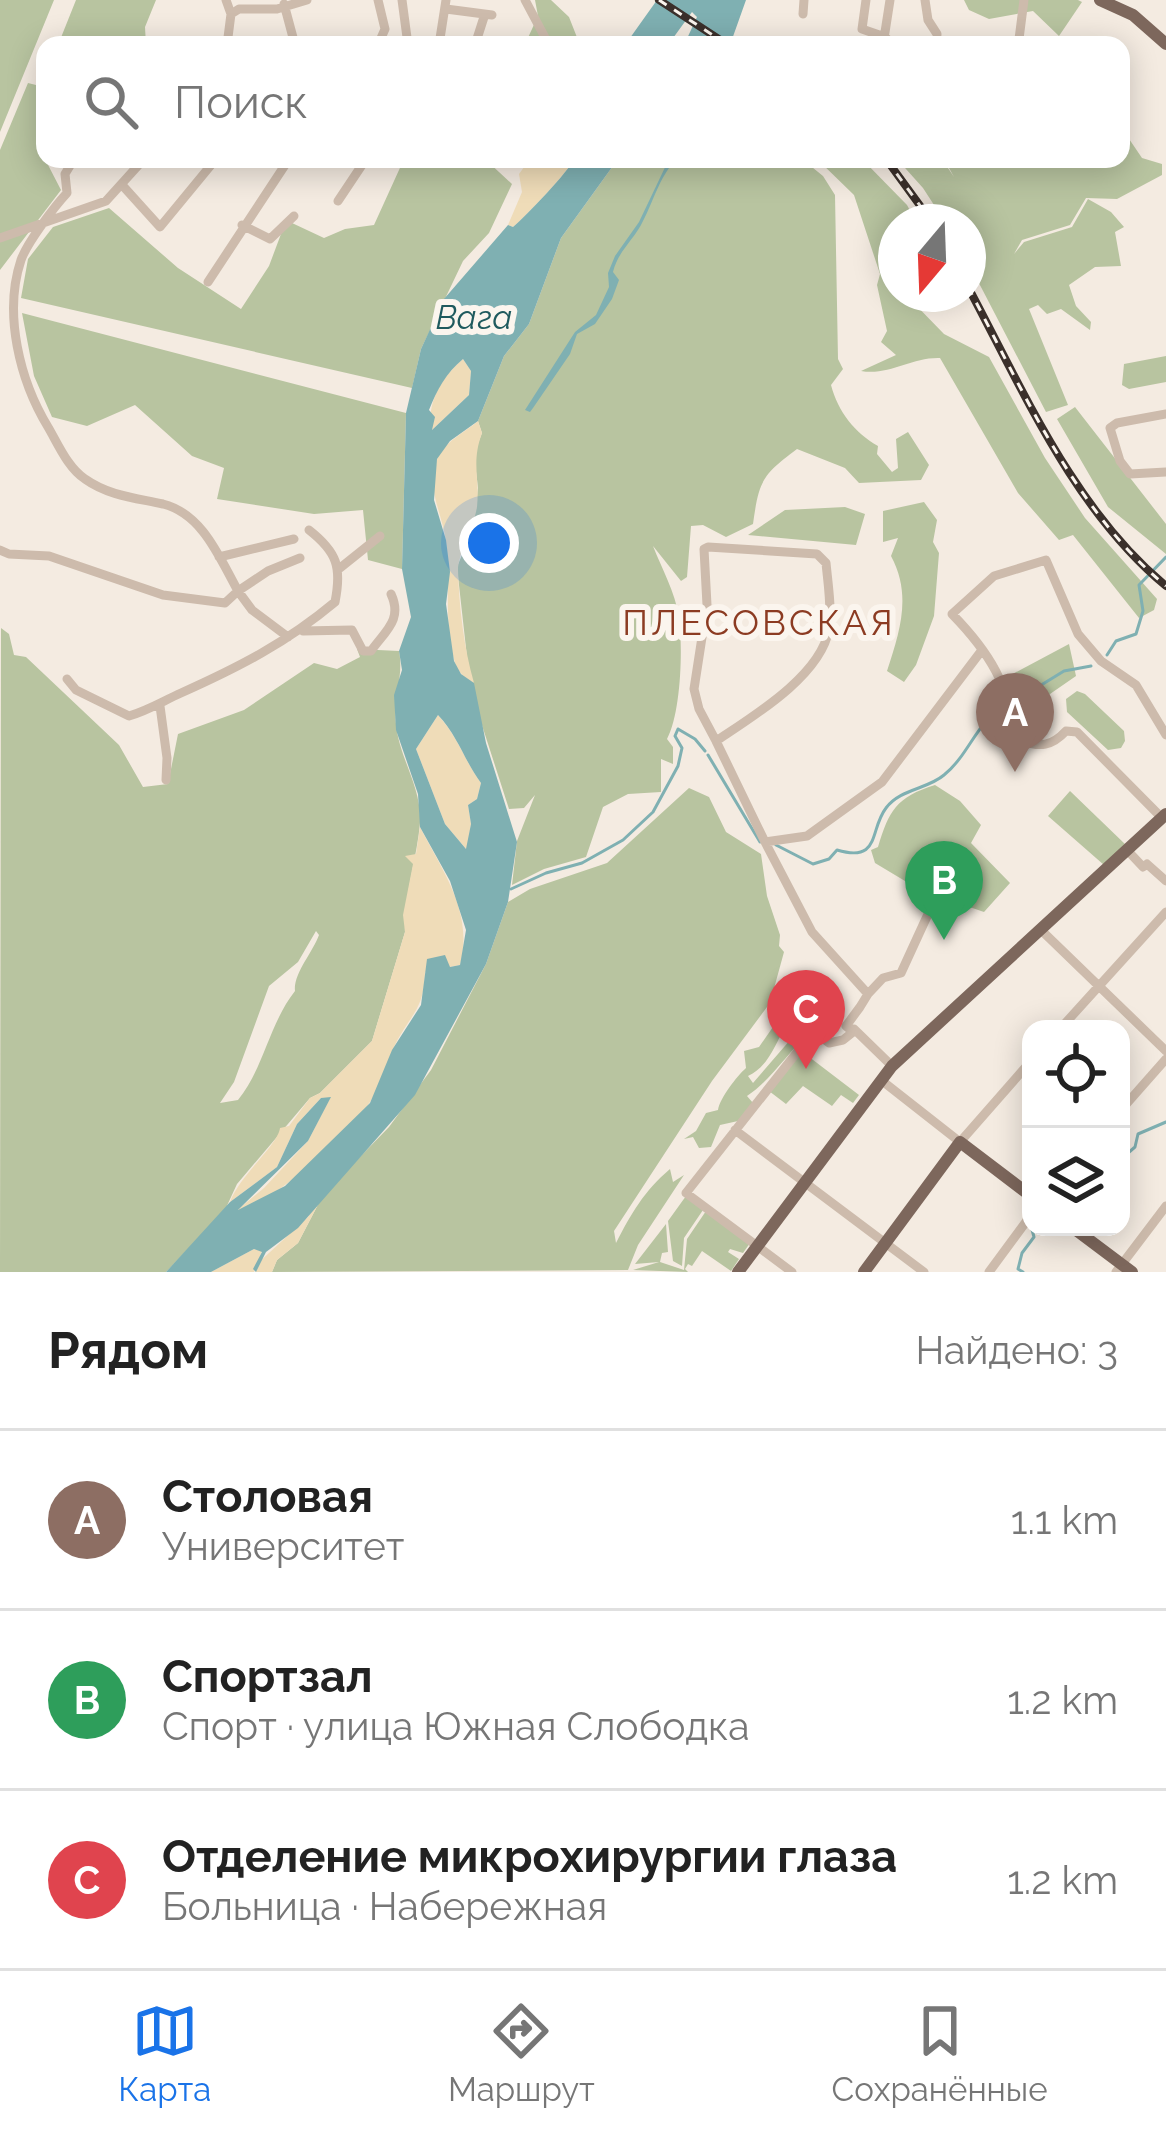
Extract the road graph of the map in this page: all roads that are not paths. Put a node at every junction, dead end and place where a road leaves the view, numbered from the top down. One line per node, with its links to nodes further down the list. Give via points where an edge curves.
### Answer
1 (226, 0): 14 (street)
2 (308, 0): 12 (street)
3 (378, 0): 18 (street)
4 (402, 0): 19 (street)
5 (526, 0): 22 (street)
6 (804, 0): 15 (street)
7 (866, 0): 23 (street, via 862,29)
8 (890, 0): 24 (street)
9 (926, 0): 25 (street)
10 (1024, 0): 26 (street)
11 (1100, 0): 27 (main road)
12 (284, 2): 14 (street); 17 (street)
13 (446, 4): 20 (street); 21 (street, via 488,16)
14 (231, 14): 16 (street)
15 (803, 14)
16 (228, 36)
17 (293, 36)
18 (382, 36)
19 (407, 36)
20 (441, 36)
21 (479, 36)
22 (544, 36)
23 (875, 36)
24 (887, 36)
25 (937, 36)
26 (1016, 36)
27 (1166, 44)
28 (68, 168): 36 (street, via 68,193)
29 (137, 168): 33 (street)
30 (209, 168): 33 (street, via 160,227)
31 (283, 168): 37 (street)
32 (360, 168): 34 (street)
33 (123, 186): 36 (street, via 97,206)
34 (338, 201)
35 (294, 216): 37 (street, via 270,239)
36 (51, 222): 38 (street); 46 (street, via 22,258 13,306 39,413 86,480 124,498 177,508)
37 (242, 225): 39 (street)
38 (0, 238)
39 (208, 282)
40 (1166, 414): 41 (street, via 1110,428 1130,474)
41 (1166, 472)
42 (309, 530): 48 (street)
43 (380, 536): 48 (street)
44 (294, 539): 46 (street)
45 (0, 550): 49 (street, via 49,556 163,595 225,603)
46 (219, 557): 49 (street)
47 (300, 558): 49 (street)
48 (340, 568): 51 (street, via 335,602)
49 (238, 591): 51 (street, via 252,610)
50 (391, 594): 51 (street, via 394,623 371,651 352,631)
51 (293, 634): 54 (street)
52 (982, 650): 55 (street, via 952,614 994,576 1046,560 1089,650 1136,685); 58 (street, via 1002,677 1021,740 1036,746 1077,732); 59 (street, via 882,782 808,836)
53 (67, 679): 54 (street, via 125,716)
54 (160, 706): 57 (street)
55 (1166, 735)
56 (716, 741): 56 (street, via 694,689 707,605 704,549 824,557 824,644 765,710); 59 (street)
57 (166, 780)
58 (1164, 816): 60 (main road)
59 (765, 842): 66 (street, via 812,932)
60 (1127, 850): 62 (street); 64 (main road)
61 (924, 872): 66 (street, via 931,883 925,921 901,973)
62 (1166, 881)
63 (1166, 912): 65 (street)
64 (1040, 929): 65 (street); 70 (main road)
65 (1099, 986): 67 (street); 69 (street)
66 (868, 994): 68 (street)
67 (1068, 1020)
68 (853, 1031): 70 (street); 74 (street, via 836,1043 808,1037)
69 (1166, 1055): 73 (street)
70 (892, 1066): 72 (main road)
71 (1022, 1071): 75 (street)
72 (880, 1080): 75 (street); 76 (main road)
73 (1130, 1099)
74 (735, 1130): 76 (street); 82 (street, via 686,1193)
75 (960, 1142): 77 (main road); 81 (main road)
76 (805, 1182): 81 (street); 82 (main road)
77 (1022, 1189)
78 (1166, 1206): 83 (street)
79 (1022, 1227): 88 (street)
80 (1083, 1236): 83 (main road)
81 (886, 1242): 86 (main road); 87 (street)
82 (758, 1246): 84 (main road); 85 (street)
83 (1123, 1270)
84 (738, 1272)
85 (792, 1272)
86 (864, 1272)
87 (924, 1272)
88 (989, 1272)

